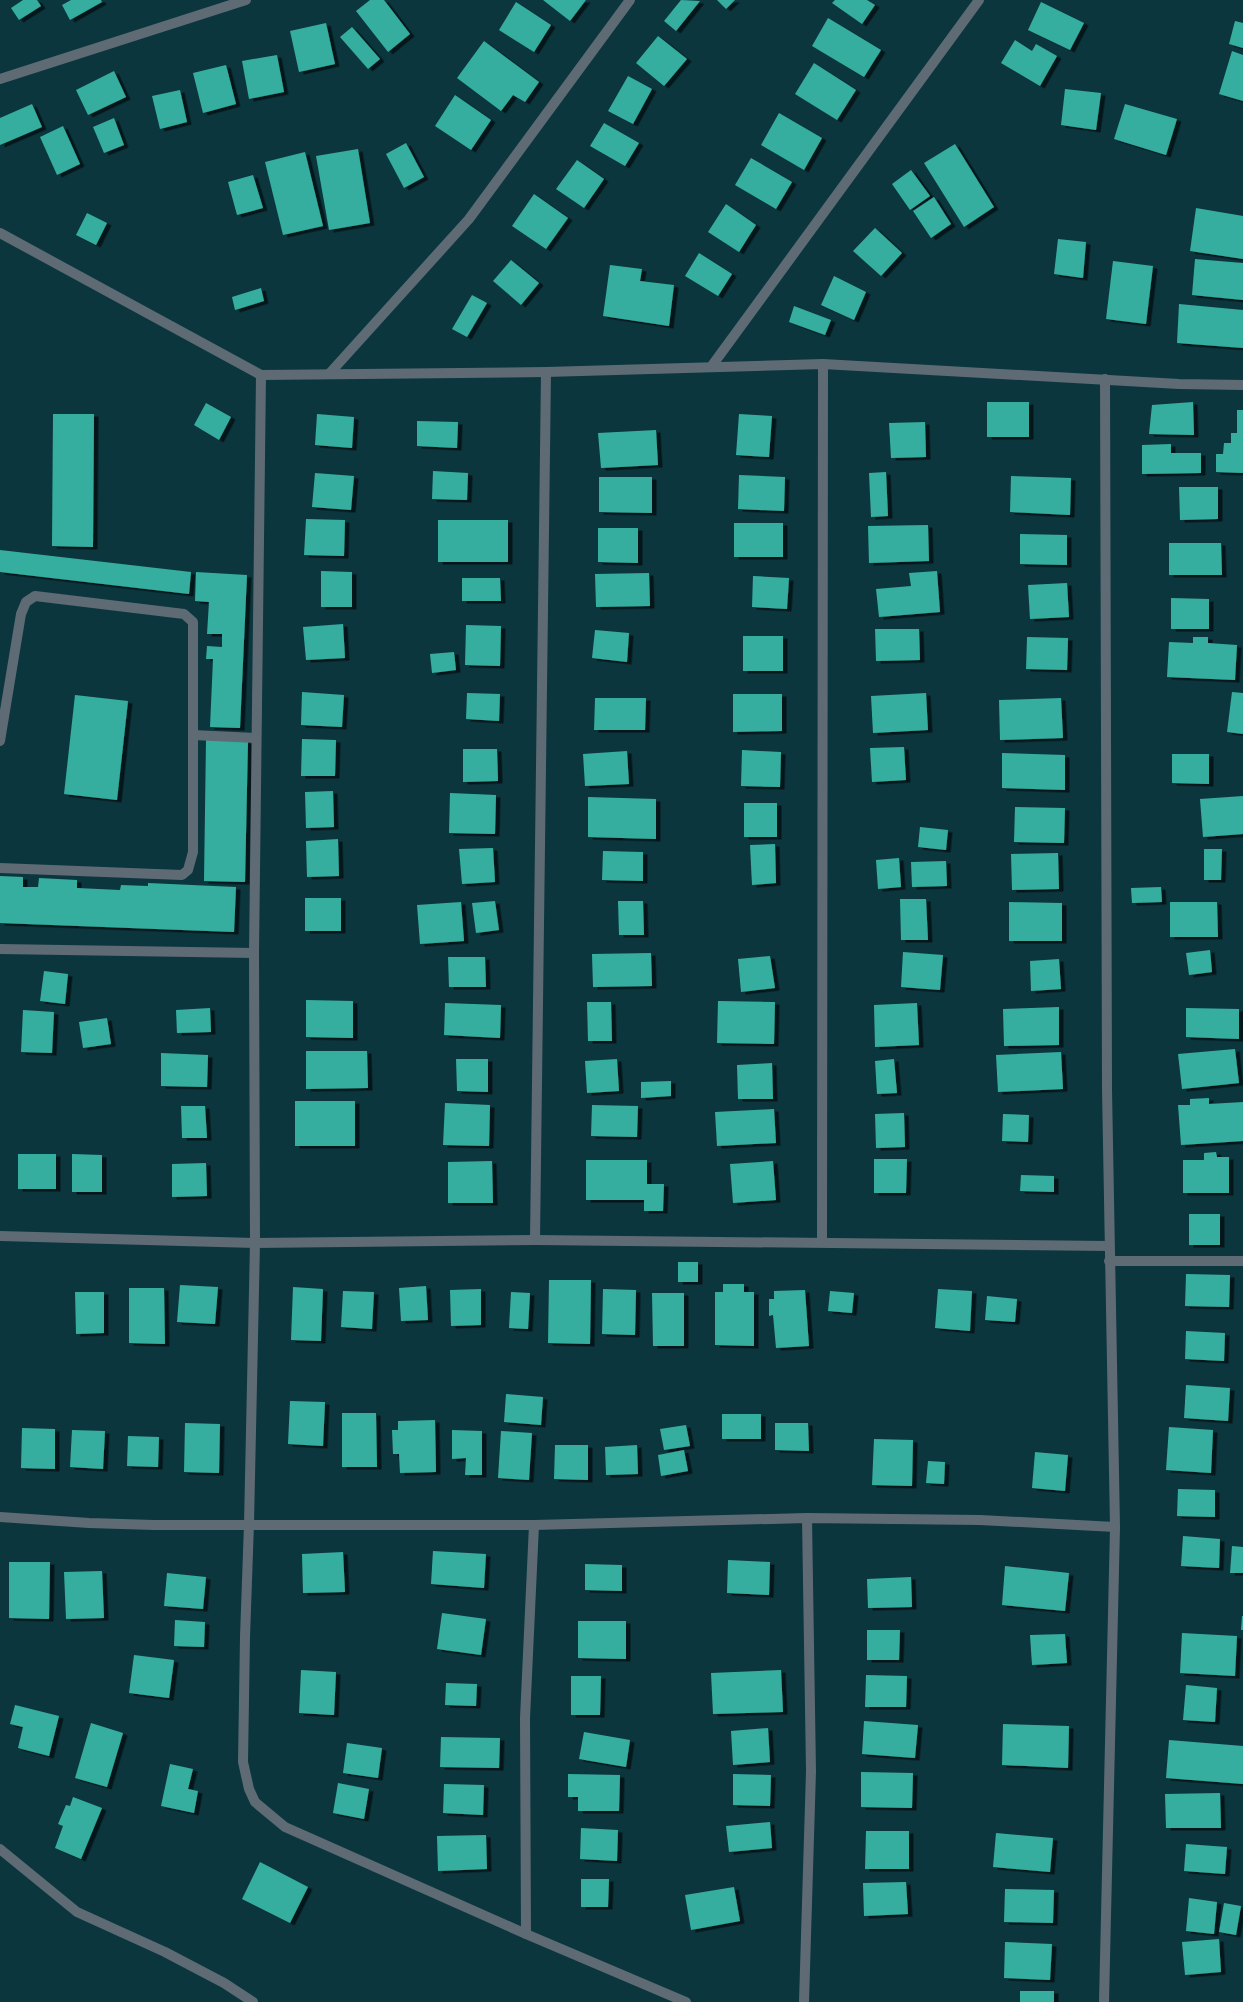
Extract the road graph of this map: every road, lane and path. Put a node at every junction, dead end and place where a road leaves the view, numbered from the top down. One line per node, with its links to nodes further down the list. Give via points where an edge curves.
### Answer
1 (246, 0): 4 (street)
2 (630, 0): 9 (street, via 469,219)
3 (979, 0): 7 (street)
4 (0, 79)
5 (0, 234): 10 (street)
6 (823, 364): 7 (street); 11 (street); 22 (street)
7 (711, 367): 8 (street)
8 (546, 372): 9 (street); 21 (street)
9 (329, 374): 10 (street)
10 (261, 375): 15 (street)
11 (1105, 379): 12 (street); 24 (street)
12 (1243, 385)
13 (2, 723): 14 (street, via 21,614 26,602 35,596 184,614 193,622); 16 (street)
14 (193, 735): 15 (street); 17 (street, via 193,852 188,870 182,875)
15 (256, 738): 19 (street)
16 (0, 741)
17 (0, 868)
18 (0, 949): 19 (street)
19 (254, 953): 23 (street)
20 (0, 1236): 23 (street)
21 (535, 1240): 22 (street); 23 (street)
22 (822, 1241): 24 (street)
23 (255, 1243): 29 (street)
24 (1109, 1246): 25 (street)
25 (1109, 1261): 26 (street); 31 (street)
26 (1243, 1261)
27 (0, 1517): 29 (street, via 96,1523)
28 (808, 1518): 30 (street); 31 (street, via 980,1520); 36 (street, via 811,1771)
29 (249, 1524): 30 (street); 33 (street, via 244,1637 243,1762 249,1789 255,1802 285,1827)
30 (534, 1525): 33 (street, via 525,1718)
31 (1115, 1527): 37 (street)
32 (0, 1850): 34 (street, via 77,1912 165,1952)
33 (526, 1934): 35 (street)
34 (253, 2002)
35 (686, 2002)
36 (804, 2002)
37 (1104, 2002)

